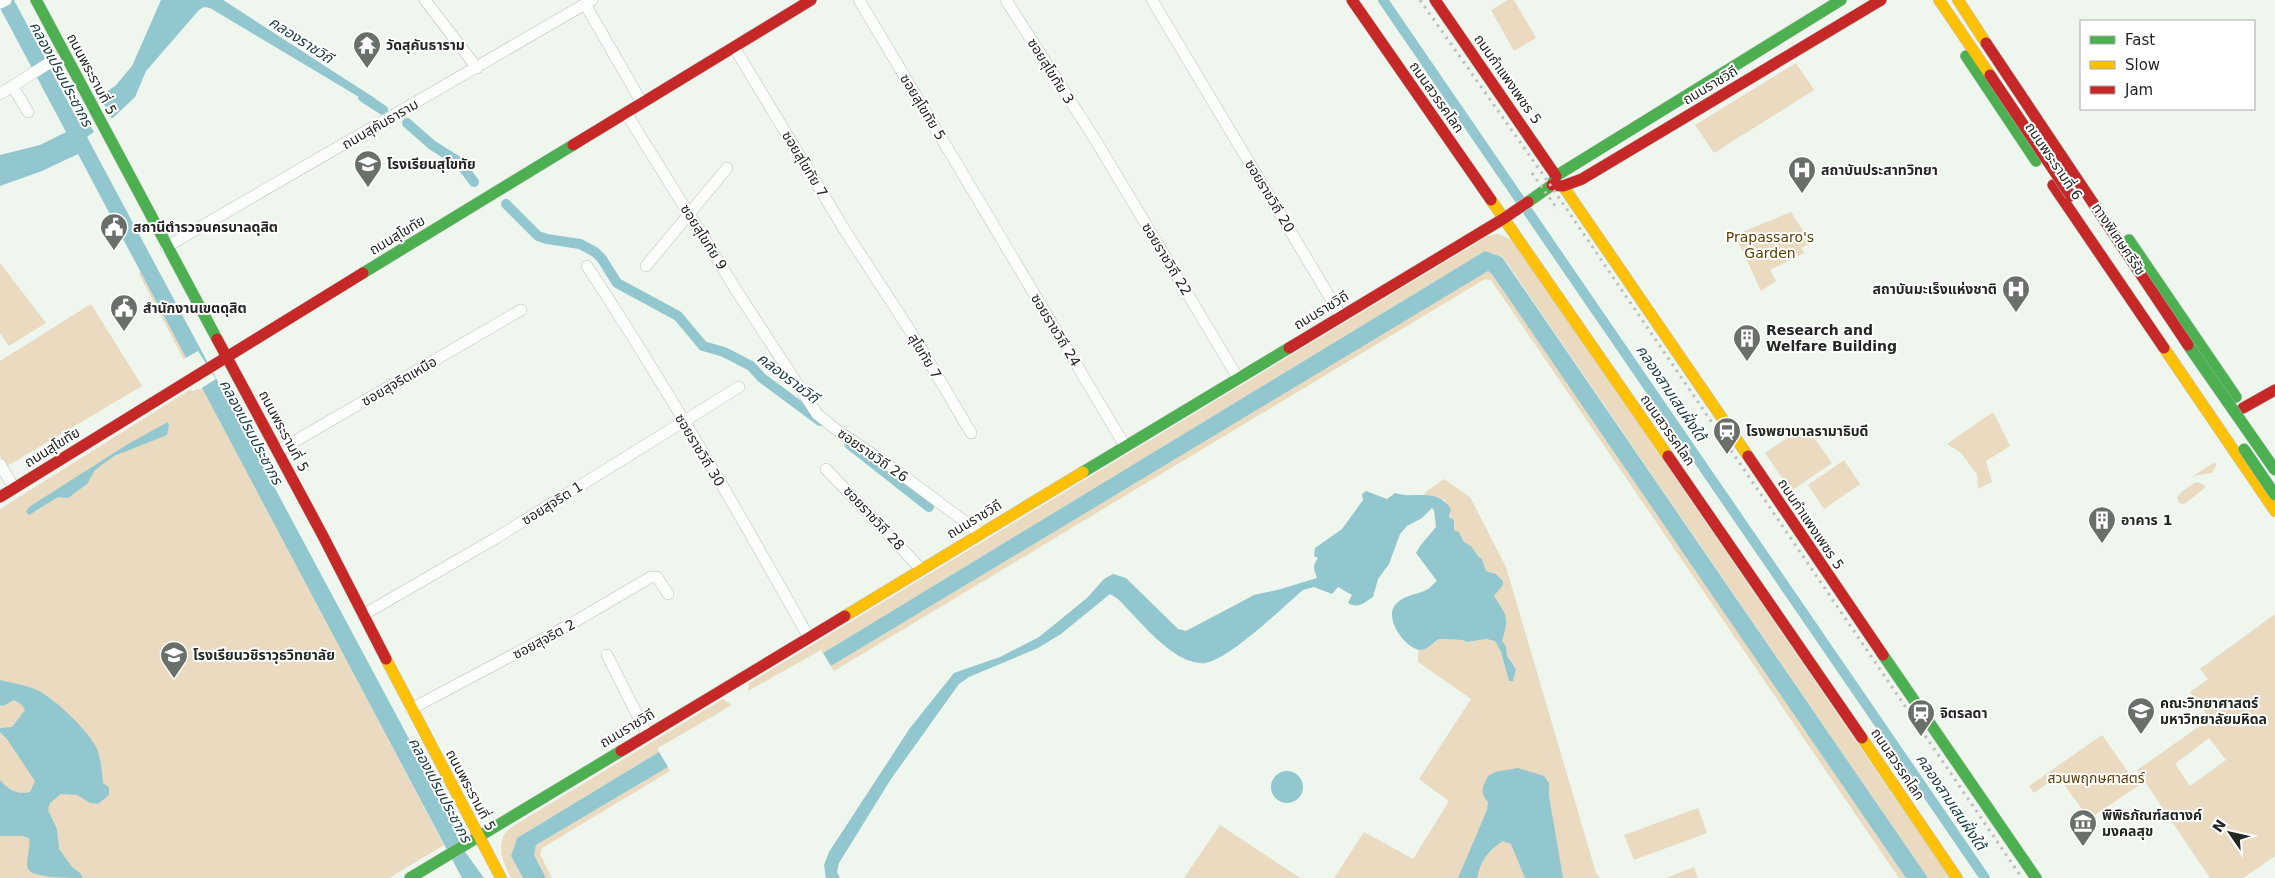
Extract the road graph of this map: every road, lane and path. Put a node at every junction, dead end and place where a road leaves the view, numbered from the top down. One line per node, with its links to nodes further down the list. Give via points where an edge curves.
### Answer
1 (6, 0): 18 (street)
2 (36, 0): 20 (main road, ถนนพระรามที่ 5)
3 (425, 0): 21 (street)
4 (811, 0): 19 (main road, ถนนสุโขทัย)
5 (859, 0): 34 (street, ซอยสุโขทัย 5)
6 (1006, 0): 28 (street, ซอยสุโขทัย 3)
7 (1152, 0): 42 (street, ซอยราชวิถี 20)
8 (1352, 0): 35 (main road, ถนนสวรรคโลก)
9 (1435, 0): 31 (main road, ถนนกำแพงเพชร 5)
10 (1841, 0): 31 (main road, ถนนราชวิถี)
11 (1860, 0): 31 (main road)
12 (1880, 0): 31 (main road, ถนนราชวิถี, via 1582,179)
13 (1929, 0): 30 (main road, ถนนพระรามที่ 6)
14 (1940, 0): 58 (main road, ทางพิเศษศรีรัช, bridge)
15 (1958, 0): 56 (main road, ทางพิเศษศรีรัช, bridge, via 2191,350)
16 (1962, 0): 22 (main road, ถนนพระรามที่ 6)
17 (588, 2): 21 (street, ถนนสุคันธาราม); 25 (street)
18 (0, 3)
19 (734, 47): 25 (main road, ถนนสุโขทัย); 40 (street, ซอยสุโขทัย 7)
20 (68, 60): 23 (street, via 49,63); 37 (main road, ถนนพระรามที่ 5)
21 (477, 68): 37 (street, ถนนสุคันธาราม)
22 (2014, 74): 30 (main road); 32 (main road, ถนนพระรามที่ 6)
23 (13, 87): 24 (street); 26 (street)
24 (0, 94)
25 (642, 103): 27 (main road, ถนนสุโขทัย)
26 (28, 112)
27 (626, 113): 33 (street, ซอยสุโขทัย 9); 43 (main road, ถนนสุโขทัย)
28 (1096, 141): 45 (street, ซอยราชวิถี 22)
29 (727, 168): 33 (street)
30 (2045, 173): 36 (main road, ถนนพระรามที่ 6)
31 (1561, 182): 35 (main road, ถนนราชวิถี); 73 (main road, ถนนกำแพงเพชร 5)
32 (2108, 209): 36 (main road); 48 (main road, ถนนพระรามที่ 6)
33 (689, 213): 39 (street); 44 (street, ซอยสุโขทัย 9)
34 (987, 214): 51 (street, ซอยราชวิถี 24)
35 (1506, 216): 42 (main road, ถนนราชวิถี); 72 (main road, ถนนสวรรคโลก)
36 (2081, 227): 60 (main road, ถนนพระรามที่ 6)
37 (166, 247): 43 (main road, ถนนพระรามที่ 5)
38 (587, 266): 49 (street, ซอยราชวิถี 30)
39 (646, 266)
40 (878, 280): 50 (street, สุโขทัย 7)
41 (521, 310): 52 (street, ซอยสุจริตเหนือ)
42 (1341, 316): 45 (main road, ถนนราชวิถี)
43 (226, 356): 52 (main road, ถนนพระรามที่ 5); 57 (main road, ถนนสุโขทัย)
44 (783, 360): 61 (street, ซอยราชวิถี 26, via 817,414)
45 (1238, 378): 51 (main road, ถนนราชวิถี)
46 (739, 387): 49 (street, ซอยสุจริต 1)
47 (2275, 390): 48 (main road)
48 (2243, 408): 53 (main road, ถนนพระรามที่ 6)
49 (683, 422): 64 (street, ซอยสุจริต 1, via 496,538); 65 (street, ซอยราชวิถี 30)
50 (971, 433)
51 (1125, 446): 61 (main road, ถนนราชวิถี)
52 (278, 451): 64 (main road, ถนนพระรามที่ 5)
53 (2275, 455)
54 (0, 464): 57 (street)
55 (826, 469): 62 (street, ซอยราชวิถี 28)
56 (2275, 470)
57 (14, 488): 59 (main road, ถนนสุโขทัย)
58 (2275, 495)
59 (0, 497)
60 (2275, 511)
61 (980, 533): 62 (main road, ถนนราชวิถี)
62 (920, 568): 65 (main road, ถนนราชวิถี)
63 (668, 594): 67 (street, ซอยสุจริต 2, via 657,577 651,578 569,626)
64 (363, 615): 67 (main road, ถนนพระรามที่ 5)
65 (808, 636): 68 (main road, ถนนราชวิถี)
66 (607, 655): 68 (street)
67 (411, 709): 69 (main road, ถนนพระรามที่ 5)
68 (647, 734): 69 (main road, ถนนราชวิถี)
69 (478, 835): 70 (main road, ถนนราชวิถี); 71 (main road, ถนนพระรามที่ 5)
70 (410, 878)
71 (501, 878)
72 (1957, 878)
73 (2036, 878)

